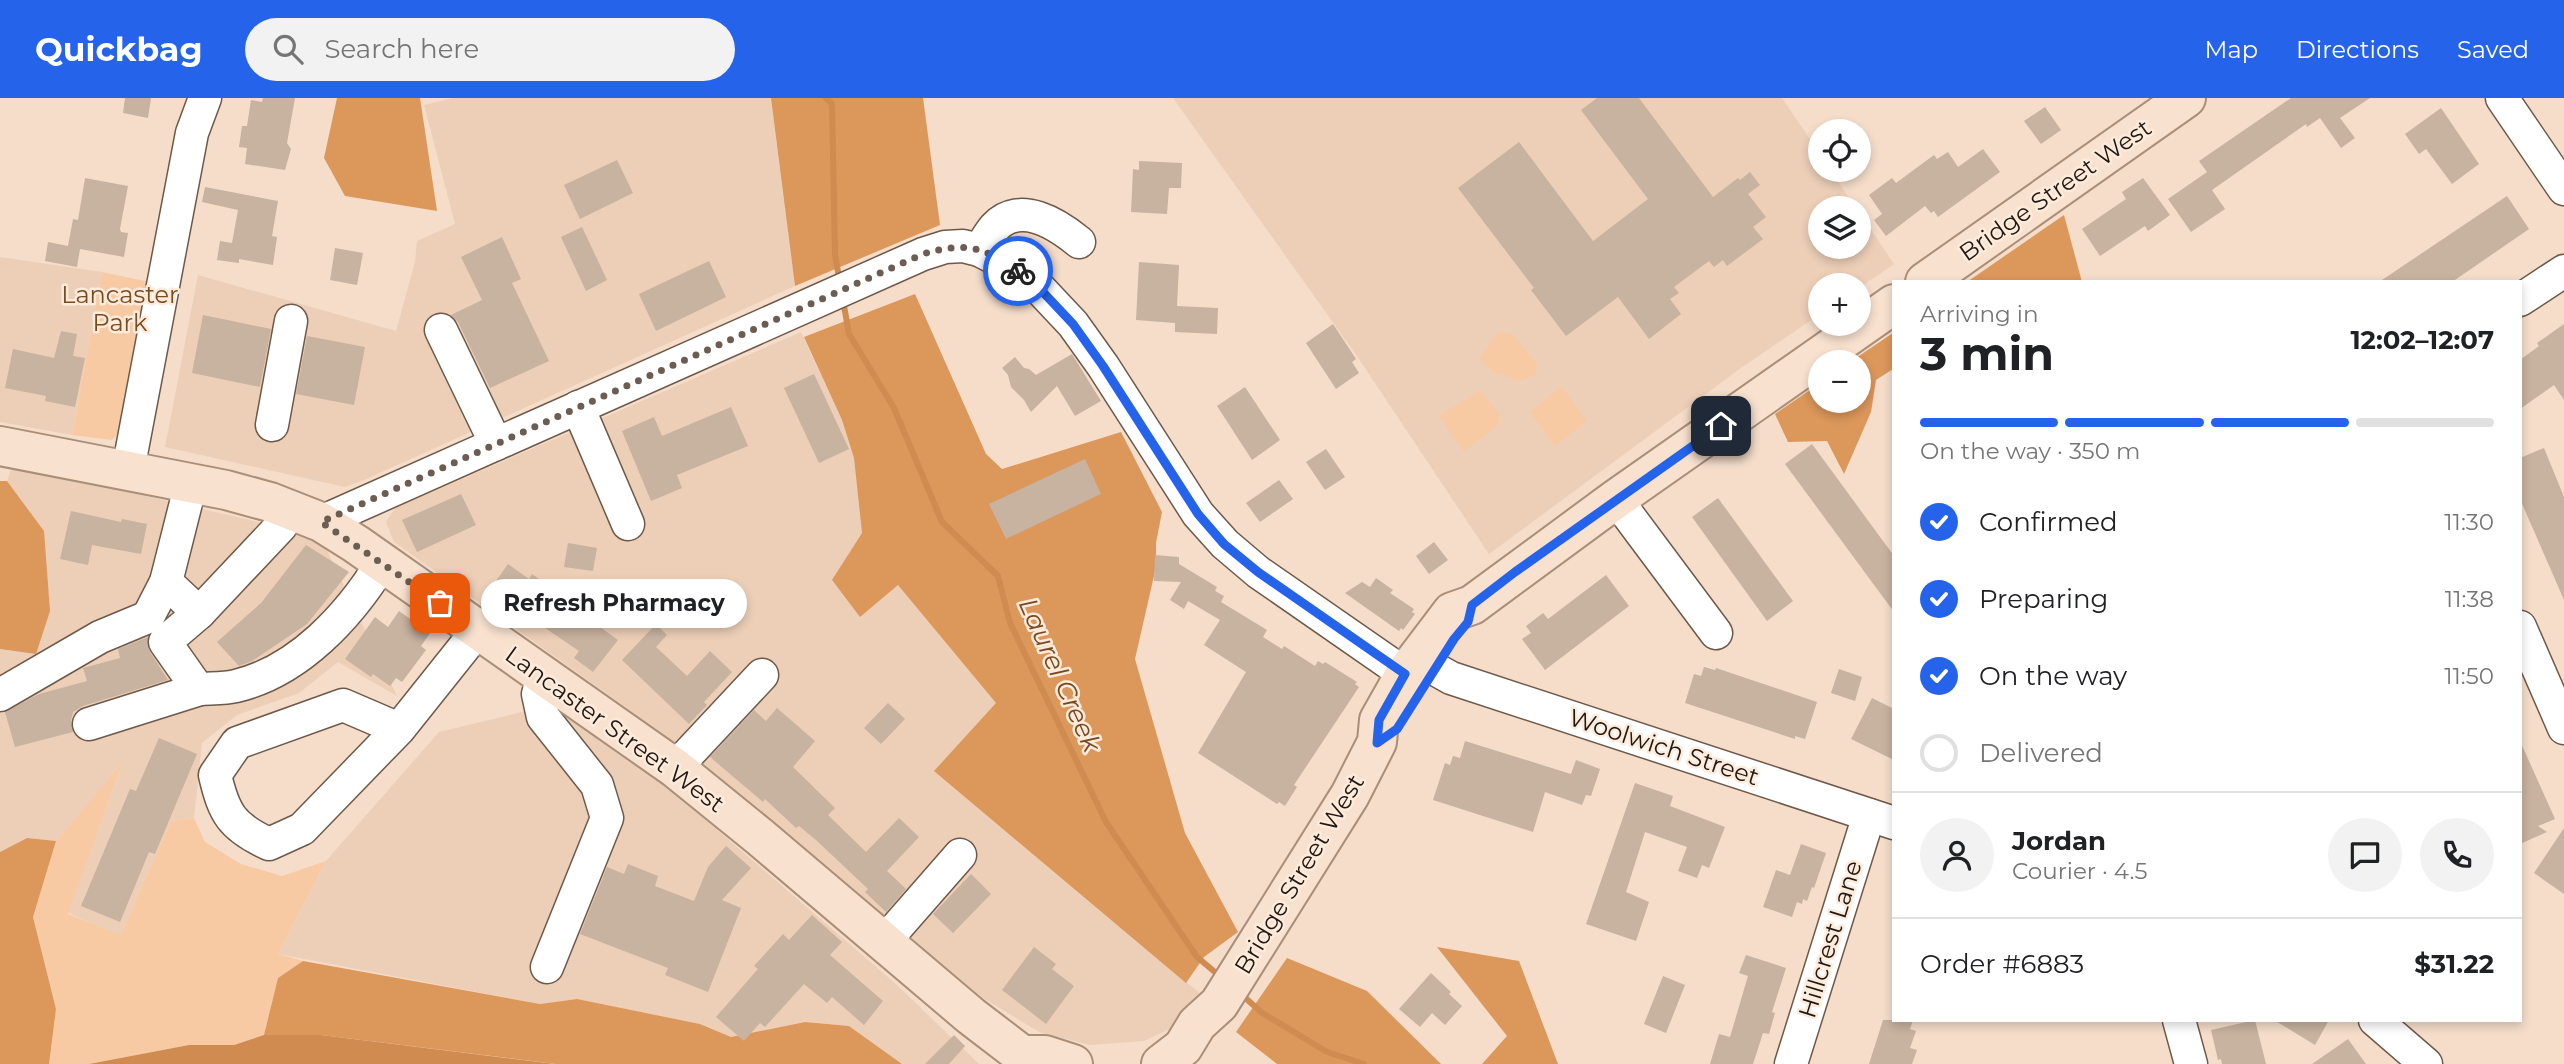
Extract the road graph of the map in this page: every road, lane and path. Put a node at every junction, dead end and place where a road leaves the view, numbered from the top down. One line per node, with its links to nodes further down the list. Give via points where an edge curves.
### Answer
1 (205, 98): 17 (street, via 192,133)
2 (2186, 98): 8 (main road, Bridge Street West)
3 (2502, 98): 4 (street)
4 (2564, 189)
5 (1079, 242): 6 (street, via 1045,218 1017,216 997,225)
6 (979, 250): 13 (street, via 945,247 904,262); 28 (street, Woolwich Street, via 1016,269 1073,324 1198,514 1224,544 1258,572)
7 (2564, 271): 9 (street)
8 (1928, 280)
9 (2522, 299)
10 (1892, 305): 19 (main road, Bridge Street West)
11 (292, 321): 14 (street)
12 (441, 330): 15 (street)
13 (578, 407): 15 (street); 21 (street)
14 (272, 425)
15 (496, 444): 20 (street)
16 (0, 446): 17 (main road, Lancaster Street West)
17 (128, 470): 18 (main road, Lancaster Street West)
18 (191, 483): 20 (main road, Lancaster Street West, via 260,499); 23 (street)
19 (1616, 499): 27 (street); 28 (main road, Bridge Street West, via 1472,605 1452,612)
20 (306, 516): 22 (main road, Lancaster Street West); 24 (street, via 281,526)
21 (628, 524)
22 (382, 563): 25 (main road, Lancaster Street West); 31 (street, via 335,625 305,652 273,673 235,686)
23 (166, 582): 24 (street); 32 (street, via 148,617 100,637)
24 (199, 613): 31 (street, via 165,642)
25 (478, 630): 29 (main road, Lancaster Street West); 35 (street)
26 (2522, 632): 34 (street)
27 (1716, 633)
28 (1420, 671): 37 (street, Woolwich Street); 41 (main road, Bridge Street West, via 1397,729 1377,743 1350,795)
29 (542, 676): 36 (main road, Lancaster Street West); 40 (street, via 538,694 543,717 597,785 607,818)
30 (762, 676): 36 (street)
31 (200, 689): 33 (street)
32 (0, 695)
33 (89, 724)
34 (2564, 728)
35 (399, 729): 35 (street, via 302,829 269,844 244,833 222,806 215,775 237,743 343,705)
36 (675, 768): 39 (main road, Lancaster Street West)
37 (1881, 819): 48 (street, Hillcrest Lane)
38 (960, 855): 39 (street)
39 (883, 943): 44 (main road, Lancaster Street West)
40 (547, 967)
41 (1219, 1004): 46 (main road, Bridge Street West, via 1183,1047); 47 (main road, Bridge Street West)
42 (2180, 1022): 49 (street)
43 (2377, 1022): 50 (street)
44 (1025, 1060): 45 (main road, Lancaster Street West, via 1045,1055)
45 (1073, 1064)
46 (1161, 1064)
47 (1205, 1064)
48 (1791, 1064)
49 (2191, 1064)
50 (2426, 1064)

